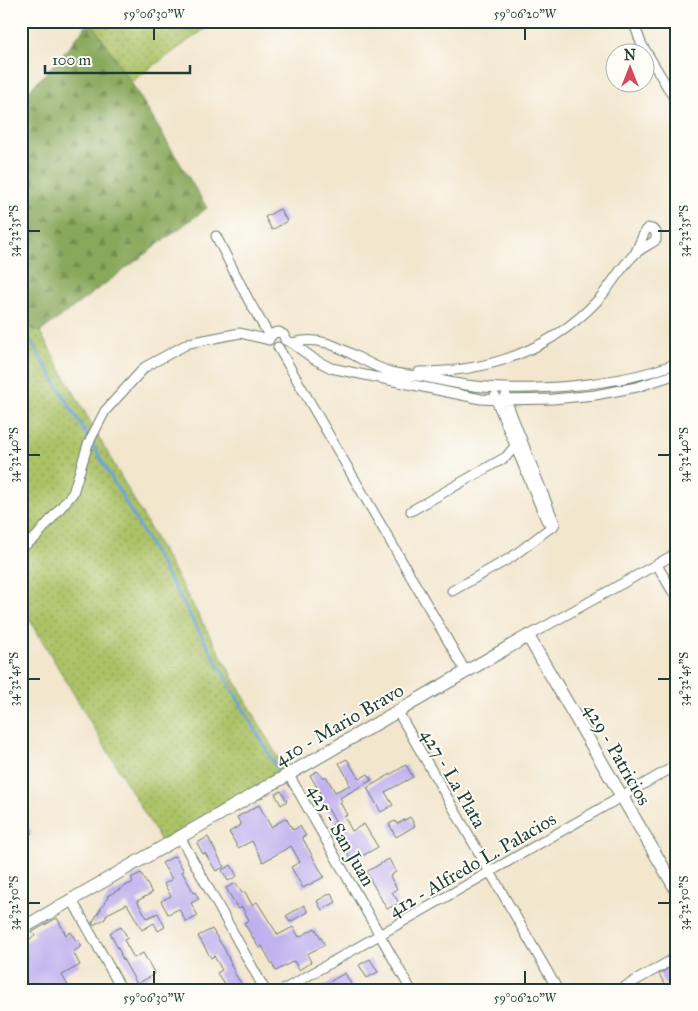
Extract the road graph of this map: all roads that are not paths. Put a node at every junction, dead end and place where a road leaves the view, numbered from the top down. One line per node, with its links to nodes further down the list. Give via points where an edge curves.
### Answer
1 (633, 21): 2 (street, via 641,43)
2 (677, 103)
3 (216, 236): 5 (street)
4 (635, 254): 9 (street, via 582,316 536,347 466,370)
5 (270, 338): 6 (street, via 272,345); 6 (street, via 279,332 284,335); 16 (street, via 240,333 189,343 145,367 105,412 90,441 73,492 36,537)
6 (285, 344): 9 (street, via 332,368); 9 (street, via 301,340 330,343); 22 (street)
7 (677, 363): 11 (street, via 595,384)
8 (677, 374): 13 (street, via 637,387 595,395)
9 (390, 376): 10 (street); 12 (street)
10 (495, 387): 11 (street); 12 (street)
11 (506, 388): 13 (street)
12 (496, 400): 13 (street); 14 (street)
13 (506, 400): 14 (street)
14 (519, 445): 15 (street, via 506,456); 19 (street, via 555,524 512,557)
15 (410, 511)
16 (21, 548)
17 (677, 553): 18 (street, 410 - Mario Bravo)
18 (657, 564): 20 (street); 21 (street, 410 - Mario Bravo)
19 (452, 591)
20 (677, 599)
21 (528, 636): 22 (street, 410 - Mario Bravo); 26 (street, 429 - Patricios)
22 (466, 672): 23 (street, 410 - Mario Bravo)
23 (398, 712): 25 (street, 410 - Mario Bravo); 28 (street, 427 - La Plata)
24 (677, 766): 26 (street, 412 - Alfredo L. Palacios)
25 (289, 775): 27 (street, 410 - Mario Bravo); 32 (street, 425 - San Juan)
26 (622, 797): 28 (street, 412 - Alfredo L. Palacios); 29 (street, 429 - Patricios)
27 (180, 837): 30 (street, 410 - Mario Bravo); 35 (street)
28 (490, 873): 32 (street, 412 - Alfredo L. Palacios); 38 (street, 427 - La Plata)
29 (677, 891)
30 (72, 900): 31 (street, 410 - Mario Bravo); 34 (street)
31 (21, 930)
32 (380, 936): 36 (street, 412 - Alfredo L. Palacios); 37 (street, 425 - San Juan)
33 (677, 957): 39 (street)
34 (122, 990)
35 (265, 990)
36 (284, 990)
37 (411, 990)
38 (558, 990)
39 (619, 990)

